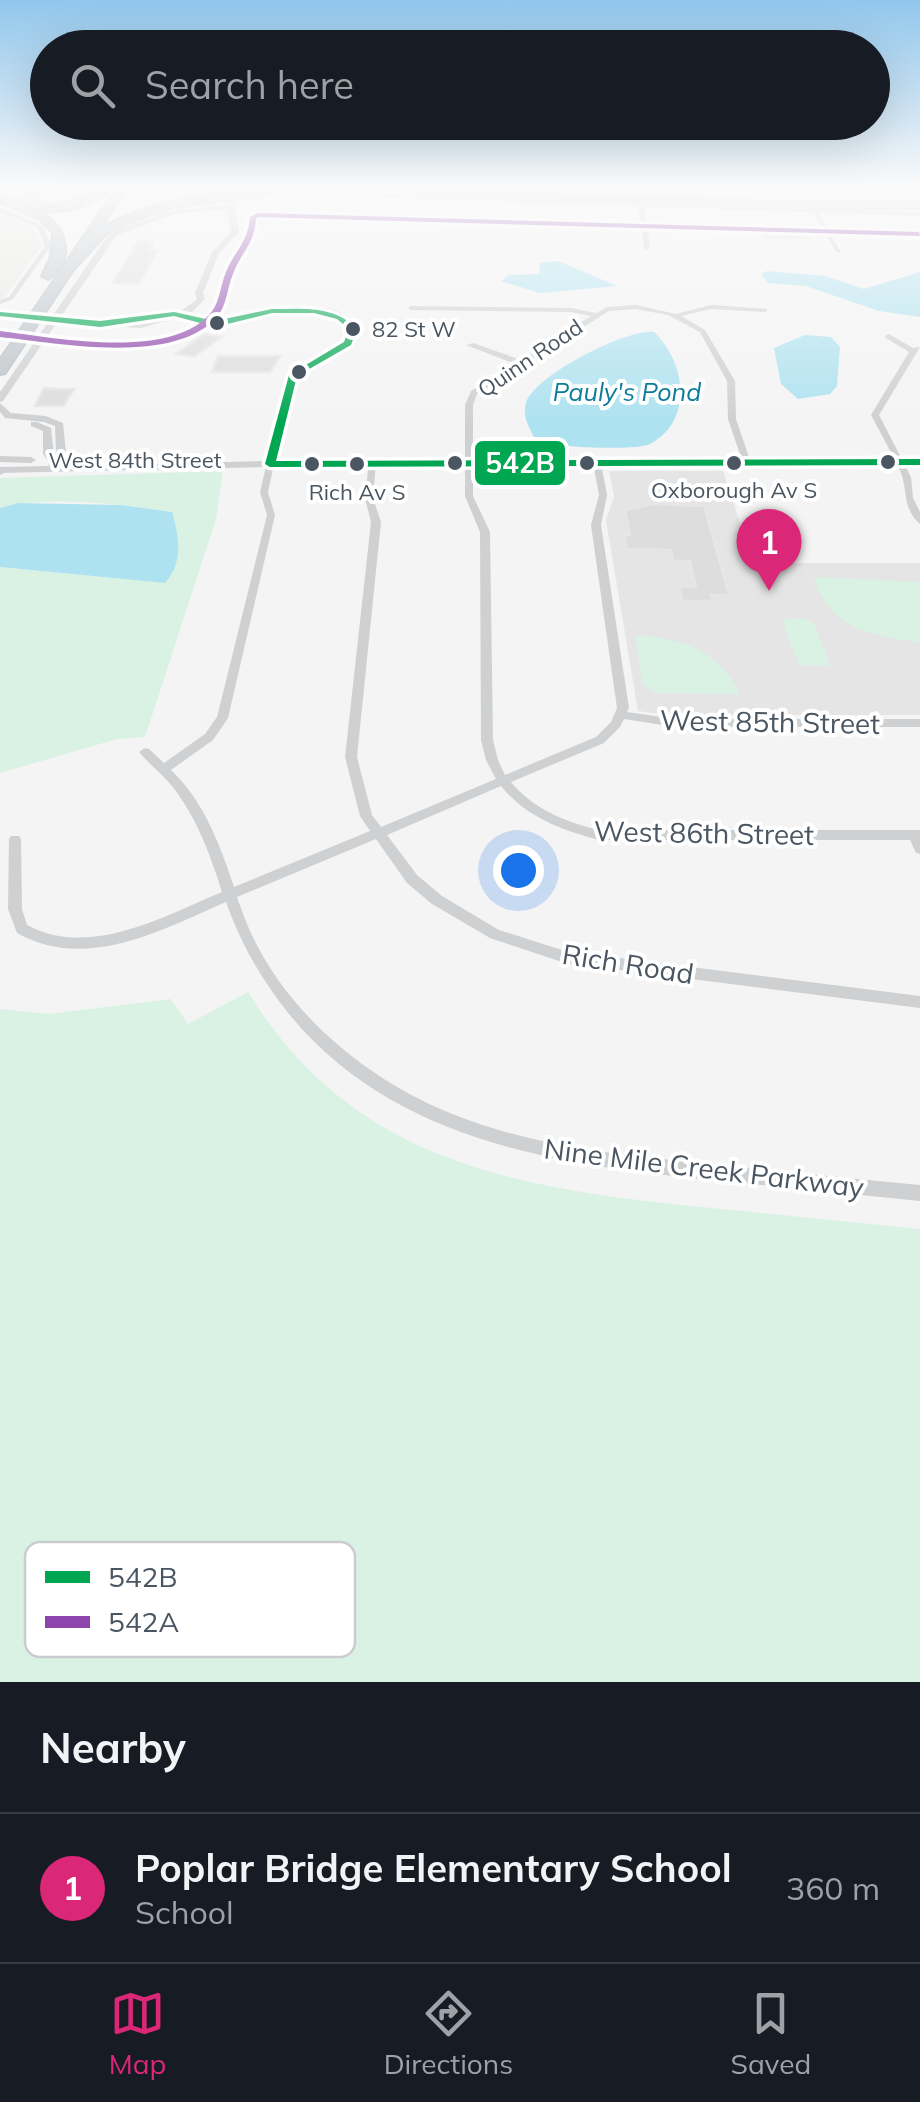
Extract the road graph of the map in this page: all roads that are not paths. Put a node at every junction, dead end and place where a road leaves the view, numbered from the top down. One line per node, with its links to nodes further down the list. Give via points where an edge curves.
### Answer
1 (33, 266): 10 (street, via 11,298)
2 (52, 266): 9 (highway)
3 (55, 266): 9 (highway)
4 (68, 266): 8 (highway)
5 (69, 266): 8 (highway)
6 (91, 266): 26 (street)
7 (210, 266): 14 (street, via 198,303)
8 (64, 272): 25 (highway)
9 (41, 288): 21 (highway)
10 (0, 302)
11 (412, 308): 15 (street)
12 (766, 310): 16 (street, via 711,307)
13 (0, 314): 18 (street, bridge)
14 (177, 315): 17 (street); 18 (street); 19 (street)
15 (595, 315): 16 (street, via 626,306); 24 (street, Quinn Road)
16 (679, 316): 34 (street, via 703,330 731,381 732,419)
17 (159, 322): 18 (street); 19 (street)
18 (100, 324)
19 (202, 324): 28 (street, via 272,311 332,314 351,325 352,338 293,374)
20 (889, 336): 23 (street)
21 (0, 345)
22 (470, 345): 24 (street)
23 (916, 349): 30 (street, via 875,415)
24 (518, 362): 32 (street, Quinn Road, via 470,399)
25 (0, 370)
26 (0, 402): 38 (street, via 8,416 60,425 62,452)
27 (0, 420): 38 (street, via 46,427)
28 (275, 440): 29 (street, via 260,456); 35 (street)
29 (238, 460): 35 (street, West 84th Street); 38 (street, West 84th Street)
30 (900, 462): 31 (street, West 84th Street); 34 (street, West 84th Street); 39 (street)
31 (920, 462)
32 (469, 463): 33 (street, West 84th Street); 36 (street, West 84th Street); 44 (street, via 470,502 485,532 487,740)
33 (597, 463): 34 (street, West 84th Street); 40 (street, via 603,495 596,525)
34 (746, 463)
35 (270, 464): 36 (street, West 84th Street); 38 (street, West 84th Street); 43 (street, via 264,492 271,514 222,718 210,738)
36 (372, 464): 45 (street, Rich Road, via 368,491 376,522 351,757 358,797)
37 (2, 465): 38 (street, West 84th Street)
38 (52, 465)
39 (920, 521)
40 (621, 716): 41 (street, West 85th Street, via 676,724); 44 (street, via 600,740)
41 (920, 723)
42 (146, 752): 43 (street, Nine Mile Creek Parkway)
43 (164, 768): 49 (street, Nine Mile Creek Parkway, via 207,823)
44 (504, 780): 45 (street); 46 (street, West 86th Street, via 533,810 599,835)
45 (376, 834): 49 (street); 50 (street, Rich Road, via 437,900 530,947 602,964)
46 (917, 835): 48 (street)
47 (15, 839): 49 (street, via 16,920 41,940 126,937)
48 (920, 849)
49 (229, 896): 51 (street, Nine Mile Creek Parkway, via 249,946 295,1013 363,1074 450,1123 553,1154)
50 (920, 1002)
51 (920, 1193)

